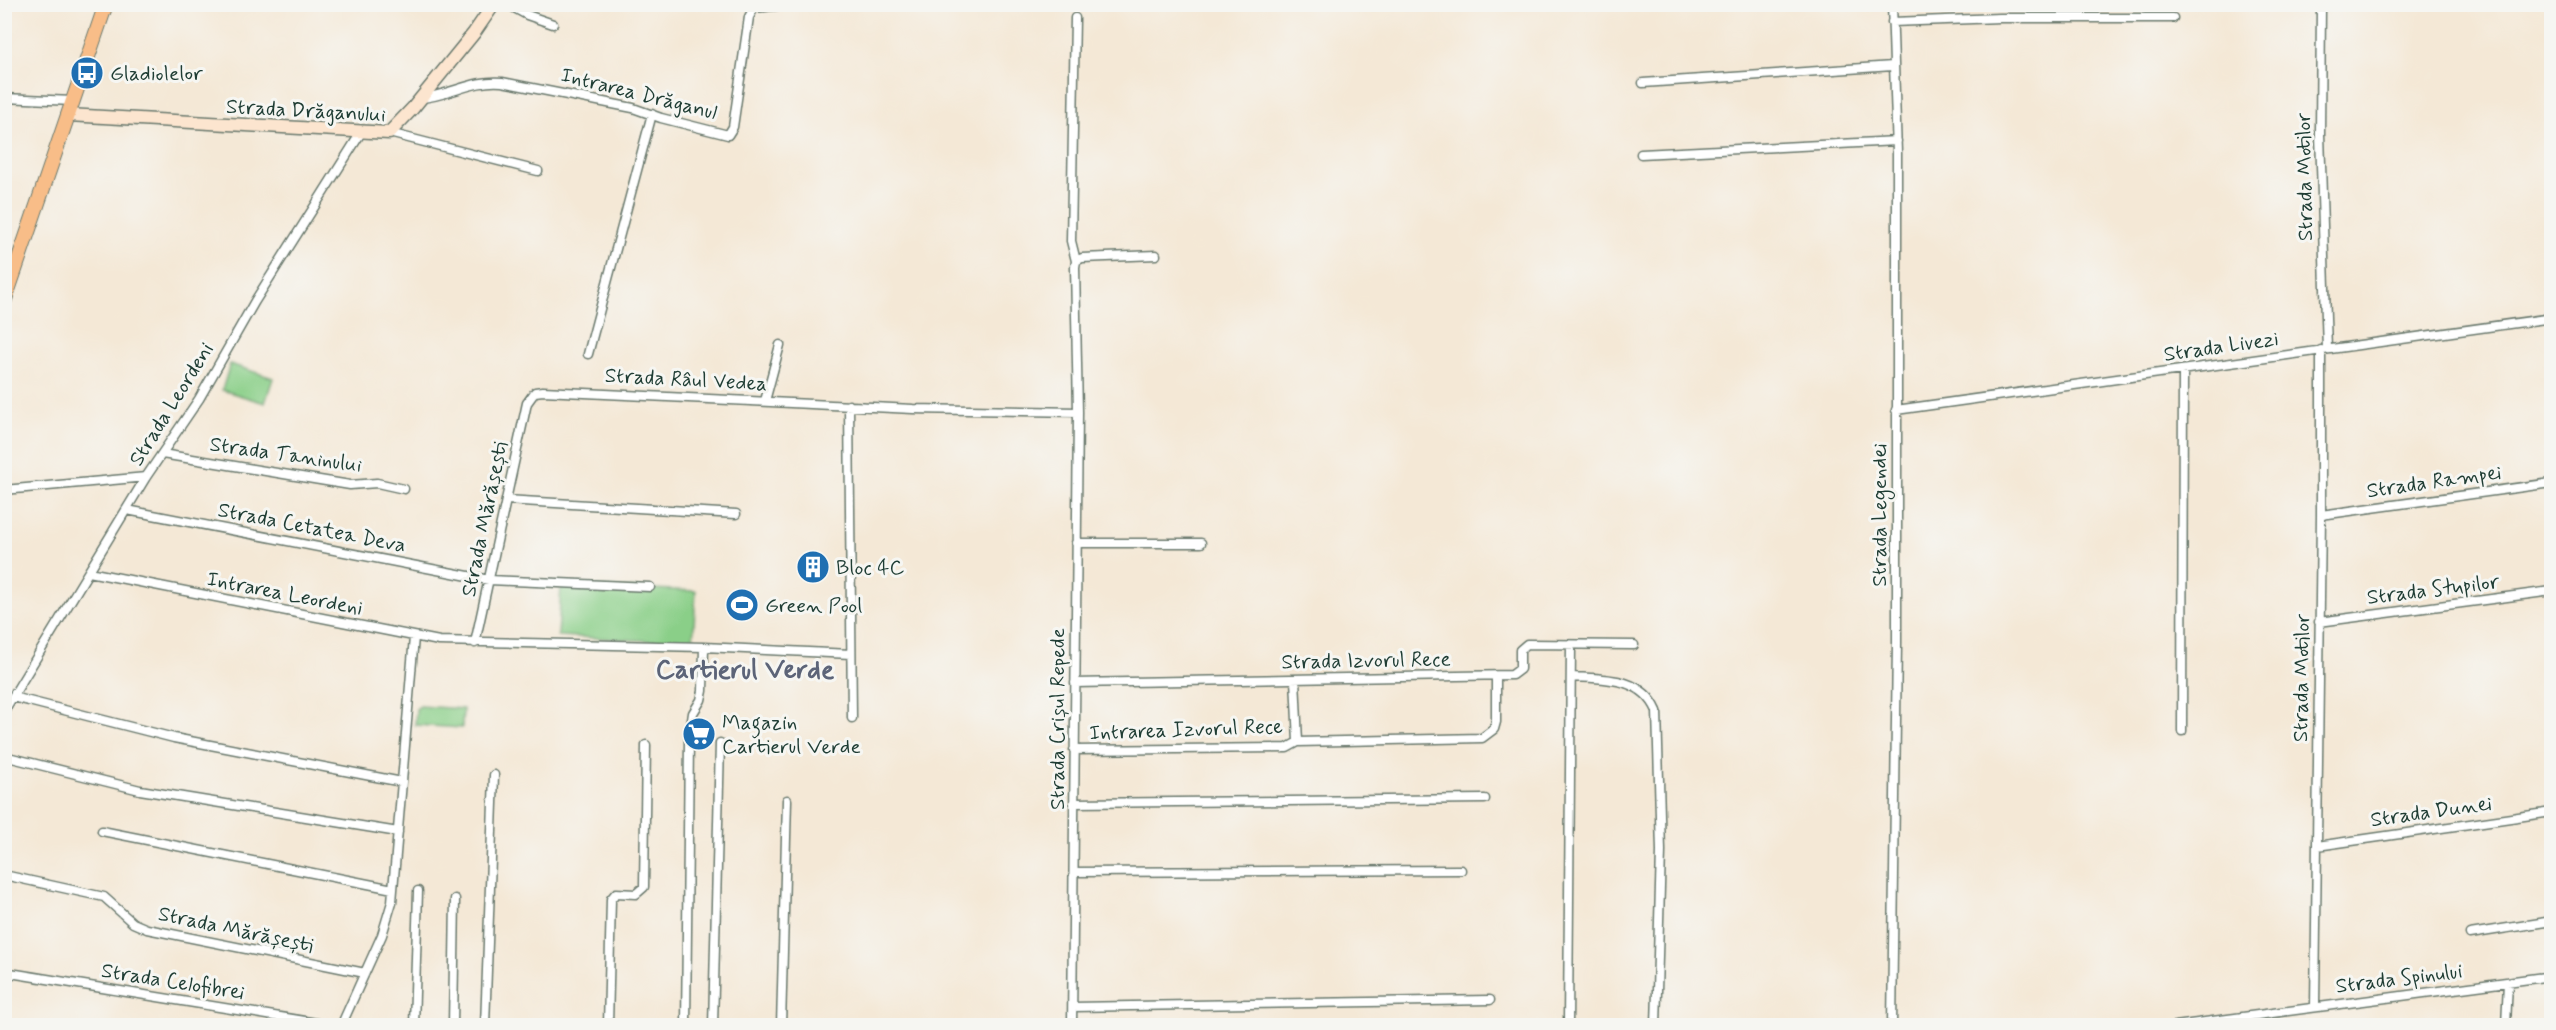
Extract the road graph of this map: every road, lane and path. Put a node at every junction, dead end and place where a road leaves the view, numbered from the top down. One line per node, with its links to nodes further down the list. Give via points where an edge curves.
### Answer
1 (106, 4): 15 (main road)
2 (494, 4): 14 (street)
3 (507, 4): 10 (street)
4 (794, 4): 16 (street, Intrarea Drăganul, via 754,8 749,17 733,127 728,135)
5 (1892, 4): 9 (street, Strada Legendei)
6 (2321, 4): 28 (street, Strada Motilor)
7 (1075, 18): 24 (street, Strada Crișul Repede, via 1071,241)
8 (2173, 18): 9 (street)
9 (1892, 22): 11 (street, Strada Legendei)
10 (553, 24)
11 (1893, 66): 12 (street); 20 (street, Strada Legendei)
12 (1643, 83)
13 (4, 98): 15 (street)
14 (420, 98): 16 (street, Intrarea Drăganul, via 493,81); 19 (street)
15 (73, 100): 17 (main road)
16 (652, 114): 29 (street, Strada Râul Vedea)
17 (68, 115): 18 (street, Strada Drăganului); 25 (main road)
18 (362, 131): 19 (street, Strada Drăganului); 36 (street, Strada Leordeni)
19 (389, 133): 22 (street, Strada Drăganului)
20 (1897, 141): 21 (street); 34 (street, Strada Legendei)
21 (1641, 154)
22 (538, 171)
23 (1156, 255): 24 (street)
24 (1076, 261): 35 (street, Strada Crișul Repede)
25 (4, 302)
26 (2552, 318): 28 (street, Strada Livezi)
27 (780, 345): 31 (street)
28 (2324, 349): 30 (street, Strada Livezi); 44 (street, Strada Motilor)
29 (588, 354)
30 (2182, 370): 34 (street, Strada Livezi); 65 (street)
31 (765, 401): 32 (street, Strada Râul Vedea, via 543,391 535,392); 33 (street, Strada Râul Vedea)
32 (527, 403): 41 (street, Strada Mărășești)
33 (849, 405): 35 (street, Strada Râul Vedea); 57 (street)
34 (1896, 410): 108 (street, Strada Legendei)
35 (1078, 412): 45 (street, Strada Crișul Repede)
36 (162, 454): 37 (street, Strada Leordeni); 39 (street, Strada Taninului, via 350,485 377,483)
37 (147, 477): 40 (street); 42 (street, Strada Leordeni)
38 (2552, 483): 44 (street, Strada Rampei)
39 (404, 489)
40 (4, 490)
41 (506, 500): 43 (street); 48 (street, Strada Mărășești)
42 (127, 510): 47 (street, Strada Leordeni); 48 (street, Strada Cetatea Deva)
43 (736, 514)
44 (2321, 515): 51 (street, Strada Motilor)
45 (1076, 543): 46 (street); 61 (street, Strada Crișul Repede)
46 (1201, 543)
47 (89, 572): 52 (street, Intrarea Leordeni); 62 (street, Strada Leordeni)
48 (489, 580): 49 (street, Strada Cetatea Deva); 53 (street, Strada Mărășești)
49 (650, 587)
50 (2552, 591): 51 (street, Strada Stupilor)
51 (2319, 622): 79 (street, Strada Motilor)
52 (414, 637): 53 (street, Intrarea Leordeni); 72 (street)
53 (475, 643): 56 (street, Intrarea Leordeni)
54 (1571, 645): 55 (street, Strada Izvorul Rece); 58 (street, Strada Izvorul Rece, via 1527,644 1520,650 1520,669); 59 (street)
55 (1634, 645)
56 (704, 647): 57 (street, Intrarea Leordeni); 102 (street, via 703,691 693,713 689,740)
57 (851, 654): 64 (street)
58 (1496, 676): 60 (street, Strada Izvorul Rece); 66 (street, Intrarea Izvorul Rece, via 1496,722 1494,729 1482,738)
59 (1571, 678): 106 (street); 107 (street, via 1626,682 1647,695 1657,711 1661,851)
60 (1295, 679): 61 (street, Strada Izvorul Rece); 66 (street, Intrarea Izvorul Rece)
61 (1075, 683): 69 (street, Strada Crișul Repede)
62 (13, 697): 63 (street, Strada Leordeni); 72 (street, via 174,738)
63 (4, 711)
64 (852, 717)
65 (2182, 731)
66 (1298, 742): 69 (street, Intrarea Izvorul Rece, via 1287,747)
67 (720, 744): 103 (street)
68 (646, 745): 101 (street, via 645,882 640,892 616,893 611,899)
69 (1074, 750): 75 (street, Strada Crișul Repede)
70 (4, 756): 78 (street, via 140,790)
71 (494, 775): 100 (street)
72 (402, 782): 78 (street)
73 (1485, 799): 75 (street)
74 (787, 800): 104 (street)
75 (1074, 804): 81 (street, Strada Crișul Repede)
76 (2552, 812): 79 (street, Strada Dunei)
77 (102, 831): 83 (street)
78 (398, 832): 83 (street)
79 (2317, 846): 94 (street, Strada Motilor)
80 (1461, 870): 81 (street)
81 (1074, 872): 93 (street, Strada Crișul Repede)
82 (4, 875): 89 (street, Strada Mărășești, via 104,897 133,923 147,929)
83 (393, 889): 89 (street, via 387,922)
84 (417, 891): 98 (street)
85 (456, 899): 99 (street)
86 (2552, 921): 87 (street)
87 (2470, 934)
88 (4, 972): 96 (street, Strada Celofibrei)
89 (365, 973): 97 (street)
90 (2552, 976): 91 (street, Strada Spinului)
91 (2508, 982): 94 (street, Strada Spinului); 110 (street)
92 (1490, 1000): 93 (street)
93 (1072, 1007): 105 (street, Strada Crișul Repede)
94 (2315, 1007): 95 (street, Strada Spinului)
95 (2252, 1021): 109 (street, Strada Spinului)
96 (336, 1026)
97 (341, 1026)
98 (414, 1026)
99 (453, 1026)
100 (486, 1026)
101 (608, 1026)
102 (686, 1026)
103 (713, 1026)
104 (781, 1026)
105 (1072, 1026)
106 (1568, 1026)
107 (1656, 1026)
108 (1892, 1026)
109 (2175, 1026)
110 (2506, 1026)

